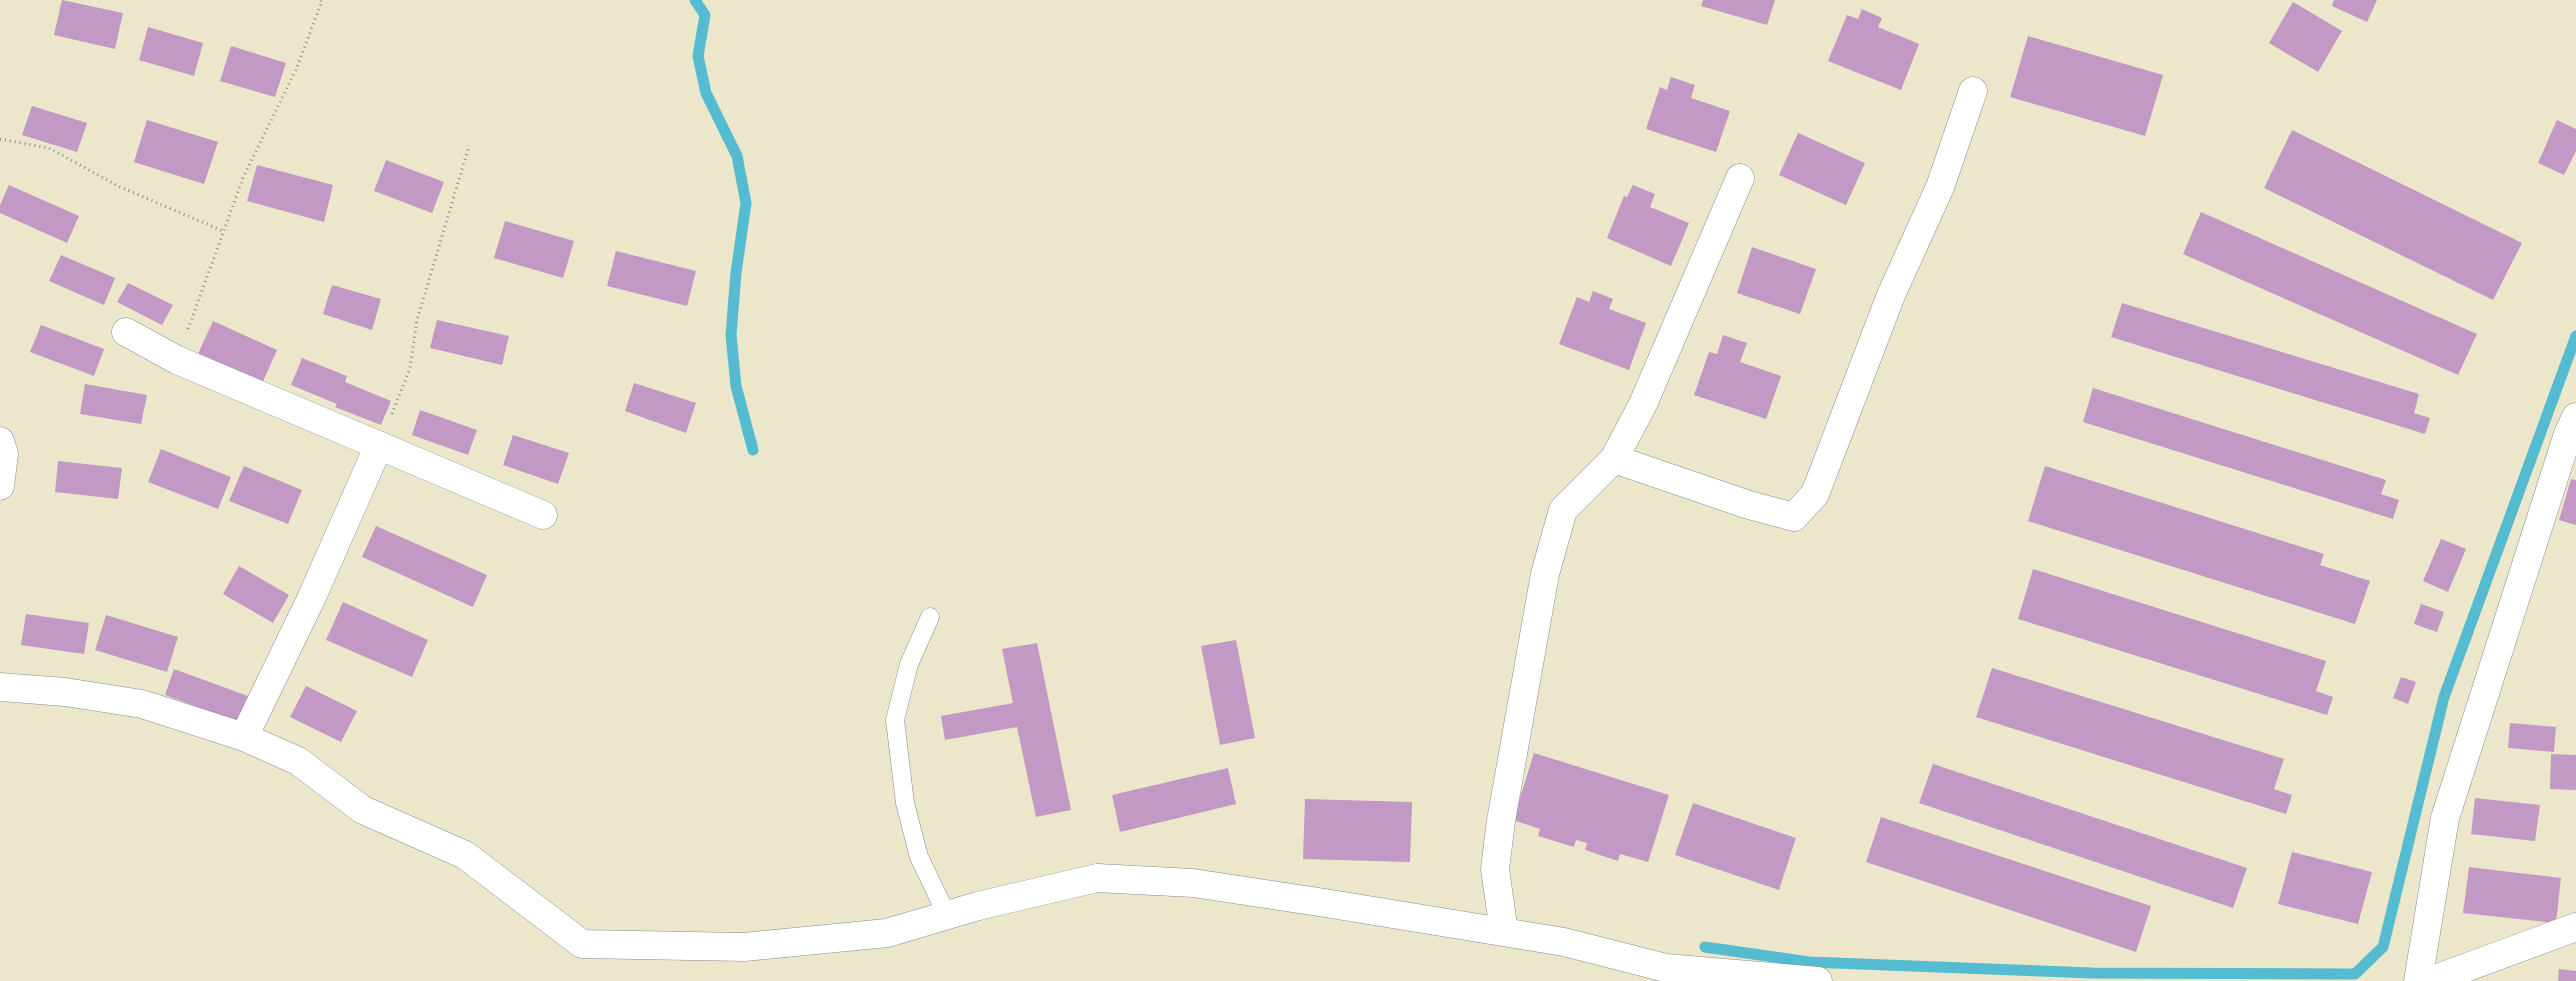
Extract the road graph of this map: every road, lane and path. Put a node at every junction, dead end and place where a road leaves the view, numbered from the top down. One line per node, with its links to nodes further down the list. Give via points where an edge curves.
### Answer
1 (319, 0): 6 (path, via 322,1 297,67 243,178)
2 (1974, 91): 12 (street, via 1940,187 1891,294 1815,494 1794,517)
3 (0, 139): 6 (path, via 49,148 118,186)
4 (469, 146): 11 (path, via 417,320 410,368)
5 (1740, 178): 12 (street, via 1643,404)
6 (223, 231): 8 (path)
7 (126, 332): 8 (street)
8 (177, 360): 11 (street)
9 (2576, 417): 24 (street, via 2445,818)
10 (0, 441): 13 (street, via 4,454)
11 (380, 445): 14 (street); 17 (street)
12 (1614, 459): 20 (street, via 1563,510 1545,574 1495,869)
13 (0, 486)
14 (543, 515)
15 (930, 618): 18 (lane, via 909,664 895,720 905,803 919,857)
16 (0, 687): 17 (street, via 65,692 142,704)
17 (244, 737): 18 (street, via 298,760 364,810 465,855 582,944 744,946 887,934)
18 (947, 915): 20 (street, via 1097,878 1193,884)
19 (2576, 927): 25 (street)
20 (1504, 932): 21 (street, via 1564,942)
21 (1666, 968): 22 (street); 23 (street)
22 (1643, 981)
23 (1818, 981)
24 (2418, 981)
25 (2430, 981)

